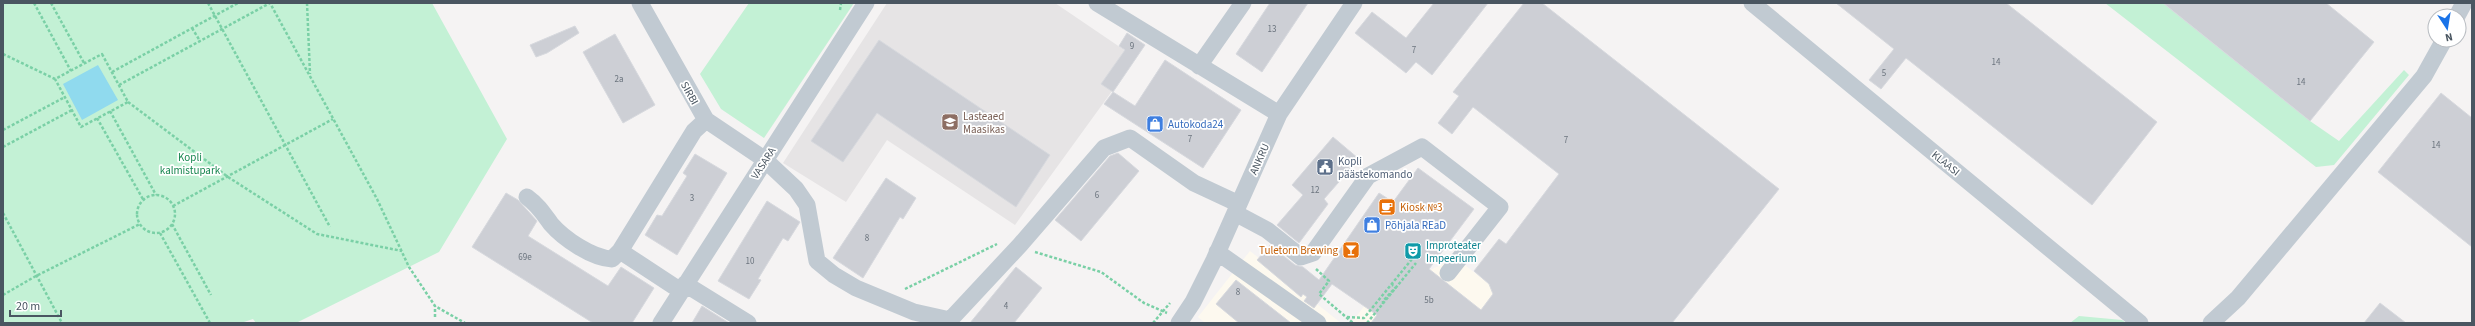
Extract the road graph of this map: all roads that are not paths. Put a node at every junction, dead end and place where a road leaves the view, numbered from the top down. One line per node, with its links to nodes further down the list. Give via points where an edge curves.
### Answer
1 (640, 3): 10 (street, SIRBI)
2 (866, 3): 11 (street, VASARA)
3 (1097, 3): 8 (street)
4 (1243, 3): 8 (street)
5 (1354, 3): 9 (street, ANKRU)
6 (1752, 3): 24 (street, KLAASI)
7 (2440, 48): 25 (street, via 2424,76 2238,298)
8 (1199, 66): 9 (street)
9 (1279, 114): 13 (street, ANKRU)
10 (706, 120): 11 (street, SIRBI); 14 (street, via 694,131)
11 (764, 159): 17 (street, VASARA); 18 (street, SIRBI, via 796,189 807,205 818,261 834,275)
12 (527, 196): 14 (street, via 565,237 602,258 612,258)
13 (1237, 209): 15 (street, ANKRU); 16 (street, via 1301,257 1313,253 1368,176 1422,147 1500,207); 20 (street, via 1194,183 1130,138 1104,148 1020,245)
14 (620, 251): 17 (street)
15 (1217, 252): 22 (street, ANKRU, via 1193,302); 23 (street)
16 (1448, 273)
17 (683, 287): 19 (street); 21 (street, VASARA)
18 (914, 317): 20 (street, SIRBI)
19 (742, 321)
20 (948, 322)
21 (661, 323)
22 (1179, 323)
23 (1318, 323)
24 (2140, 323)
25 (2211, 323)

